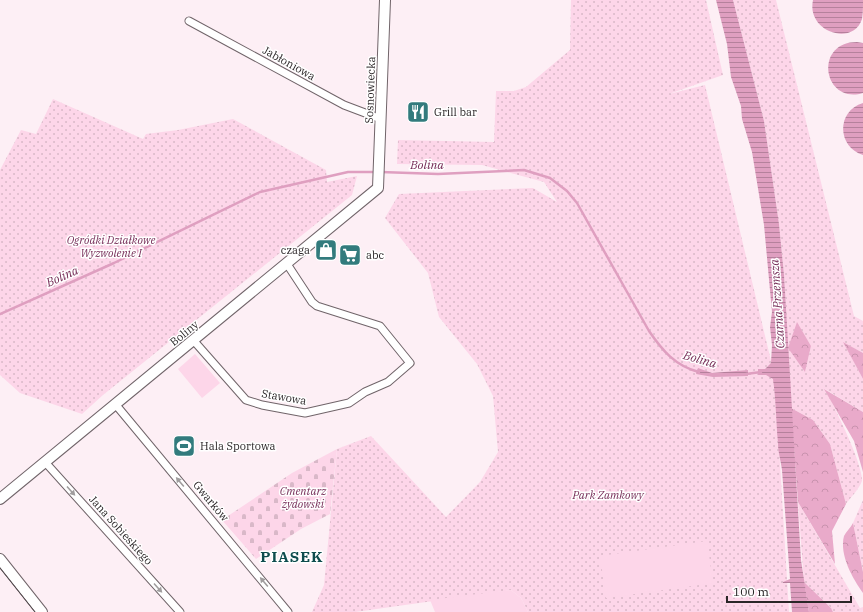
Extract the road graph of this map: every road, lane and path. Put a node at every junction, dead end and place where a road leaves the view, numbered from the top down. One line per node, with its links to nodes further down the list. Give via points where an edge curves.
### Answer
1 (385, 0): 3 (street, Sosnowiecka)
2 (189, 21): 3 (street, Jabłoniowa, via 344,105)
3 (381, 119): 4 (street, Sosnowiecka)
4 (379, 182): 5 (street, Boliny, via 374,192)
5 (287, 264): 6 (street, Boliny); 6 (street, Stawowa, via 317,306 380,326 410,363 388,382 365,392 349,403 305,413 246,400)
6 (194, 341): 7 (street, Boliny)
7 (116, 405): 8 (street, Boliny); 13 (street, Gwarków, one-way to 7)
8 (45, 462): 9 (street, Boliny); 12 (street, Jana Sobieskiego, one-way to 12)
9 (0, 499)
10 (0, 559): 11 (street)
11 (42, 612)
12 (180, 612)
13 (288, 612)

